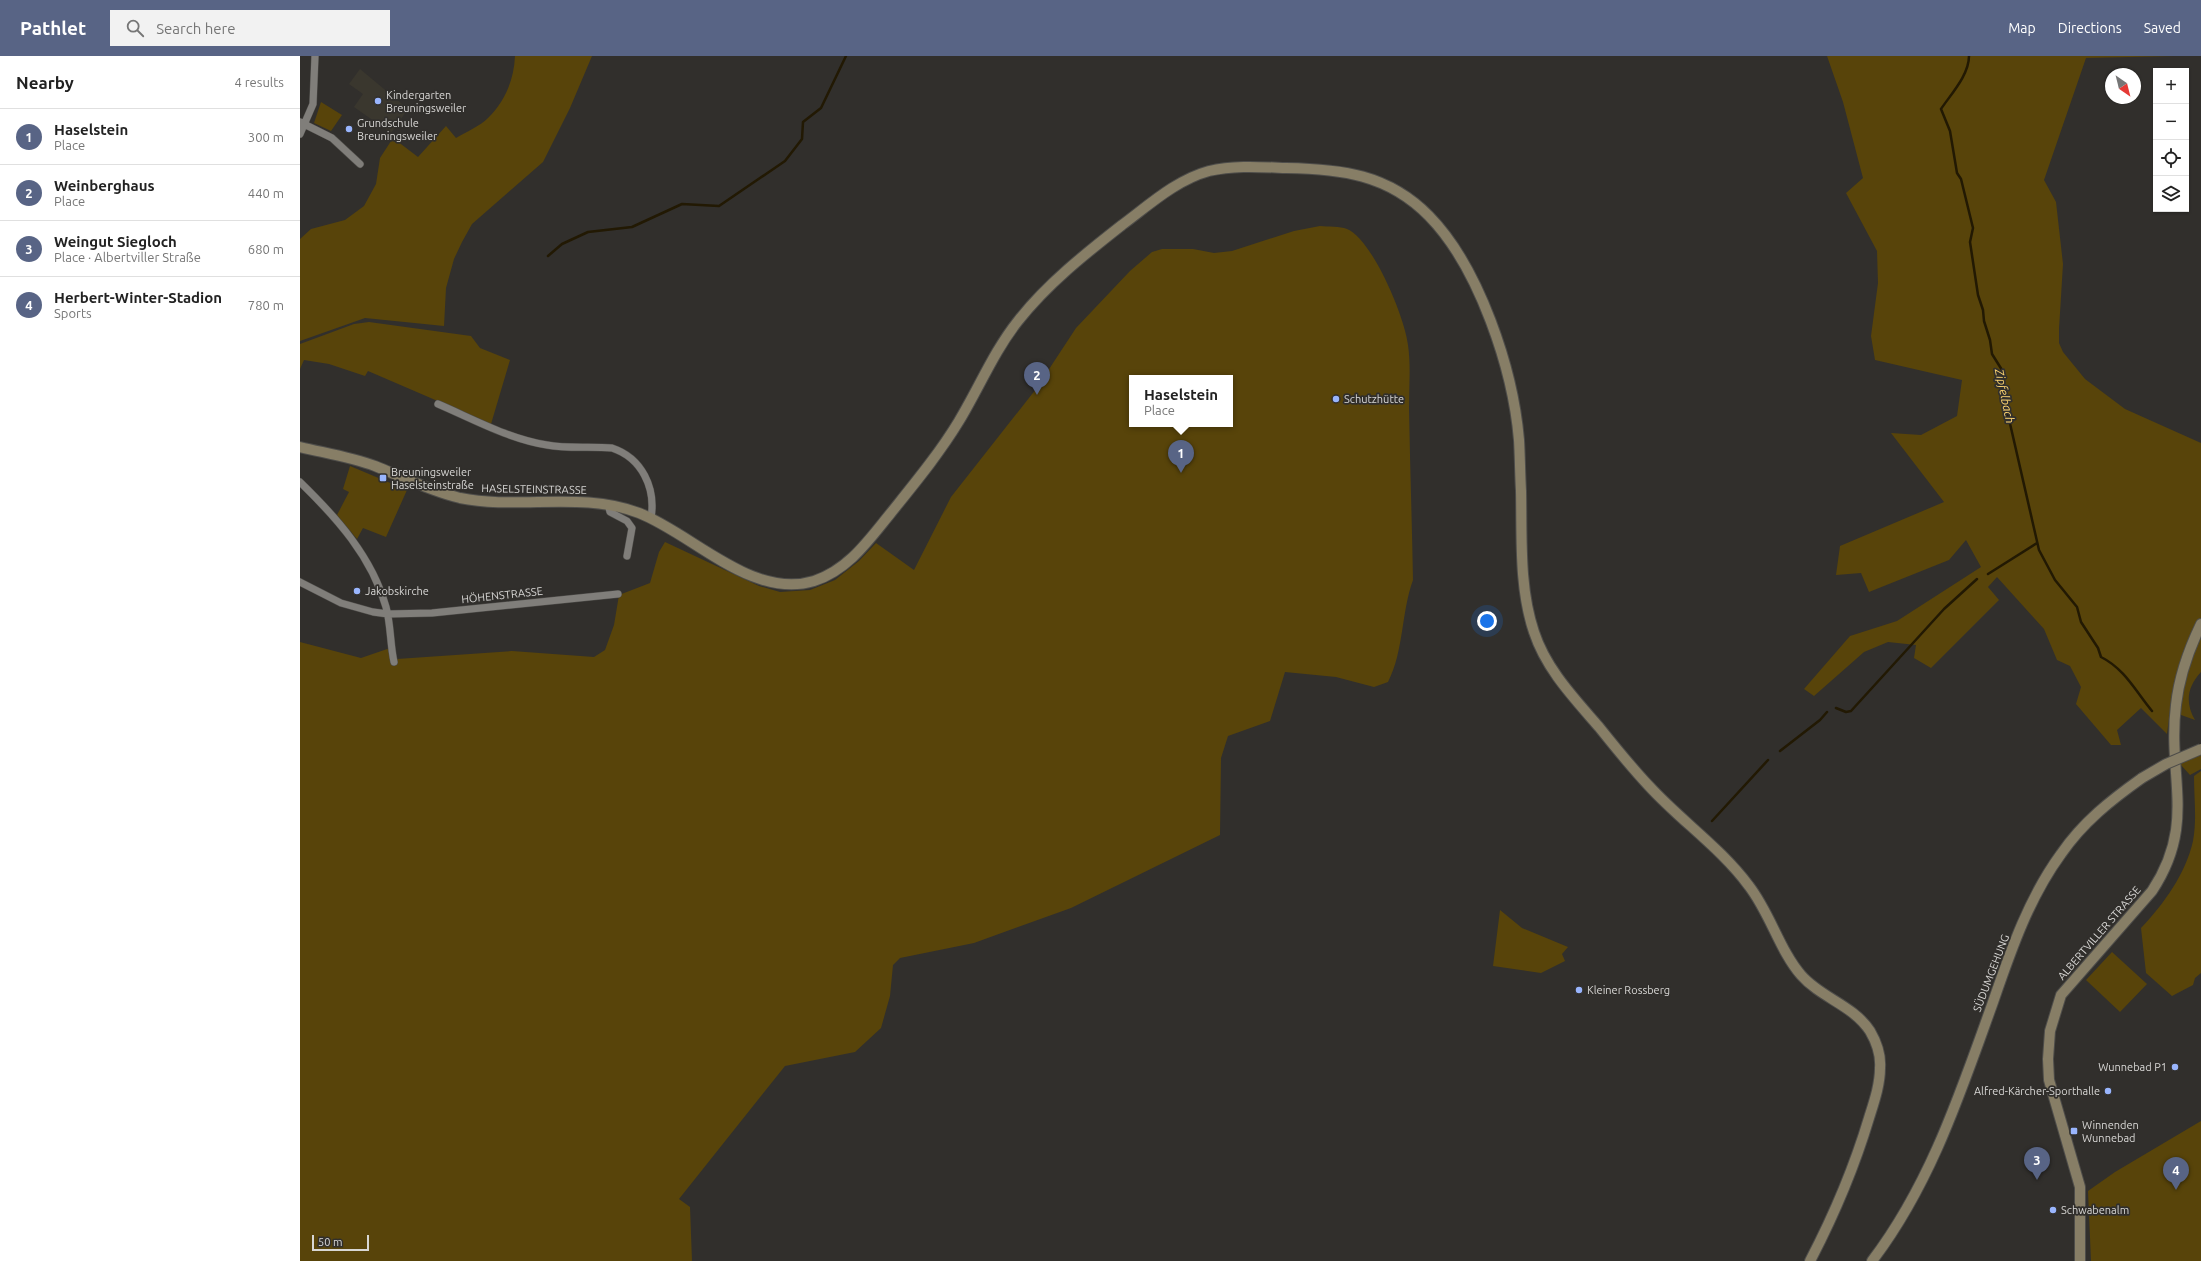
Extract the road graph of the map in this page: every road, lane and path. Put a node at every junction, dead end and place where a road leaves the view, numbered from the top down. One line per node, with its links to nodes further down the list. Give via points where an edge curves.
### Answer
1 (315, 56): 2 (street, via 313,104)
2 (303, 123): 3 (street); 4 (street, via 332,138)
3 (300, 134)
4 (360, 164)
5 (438, 404): 9 (street, via 536,443 548,446 612,448 621,451 637,464 648,483 653,501)
6 (300, 448): 8 (street, HASELSTEINSTRASSE, via 350,458 458,497 492,502)
7 (300, 482): 13 (street, via 329,510 356,544 377,582)
8 (608, 504): 9 (street, HASELSTEINSTRASSE); 10 (street, via 610,512 627,521 632,528)
9 (651, 518): 18 (street, HASELSTEINSTRASSE, via 746,574 771,583 804,584 836,572 851,560 872,536 933,459 1016,323 1040,296 1085,255 1162,195 1189,178 1229,168 1334,169 1367,177 1403,195 1431,218 1456,250 1477,290 1504,362 1515,408 1519,441 1525,599 1534,634 1543,653 1564,686 1649,786 1726,858 1742,877 1768,914 1797,971 1808,983 1862,1020 1877,1045 1881,1062 1880,1076 1862,1141 1834,1215)
10 (627, 556)
11 (300, 582): 13 (street, HÖHENSTRASSE, via 341,603)
12 (618, 594): 13 (street, HÖHENSTRASSE, via 432,613)
13 (388, 614): 16 (street)
14 (2201, 625): 15 (street, ALBERTVILLER STRASSE)
15 (2198, 640): 20 (street, ALBERTVILLER STRASSE, via 2177,693 2174,733 2178,818 2170,857 2152,891 2062,995 2050,1031 2050,1080 2080,1187)
16 (394, 662)
17 (2201, 749): 19 (street, SÜDUMGEHUNG, bridge, via 2166,764 2110,800 2084,825 2060,854 2026,915 1944,1134 1924,1178 1903,1217)
18 (1810, 1261)
19 (1872, 1261)
20 (2080, 1261)

